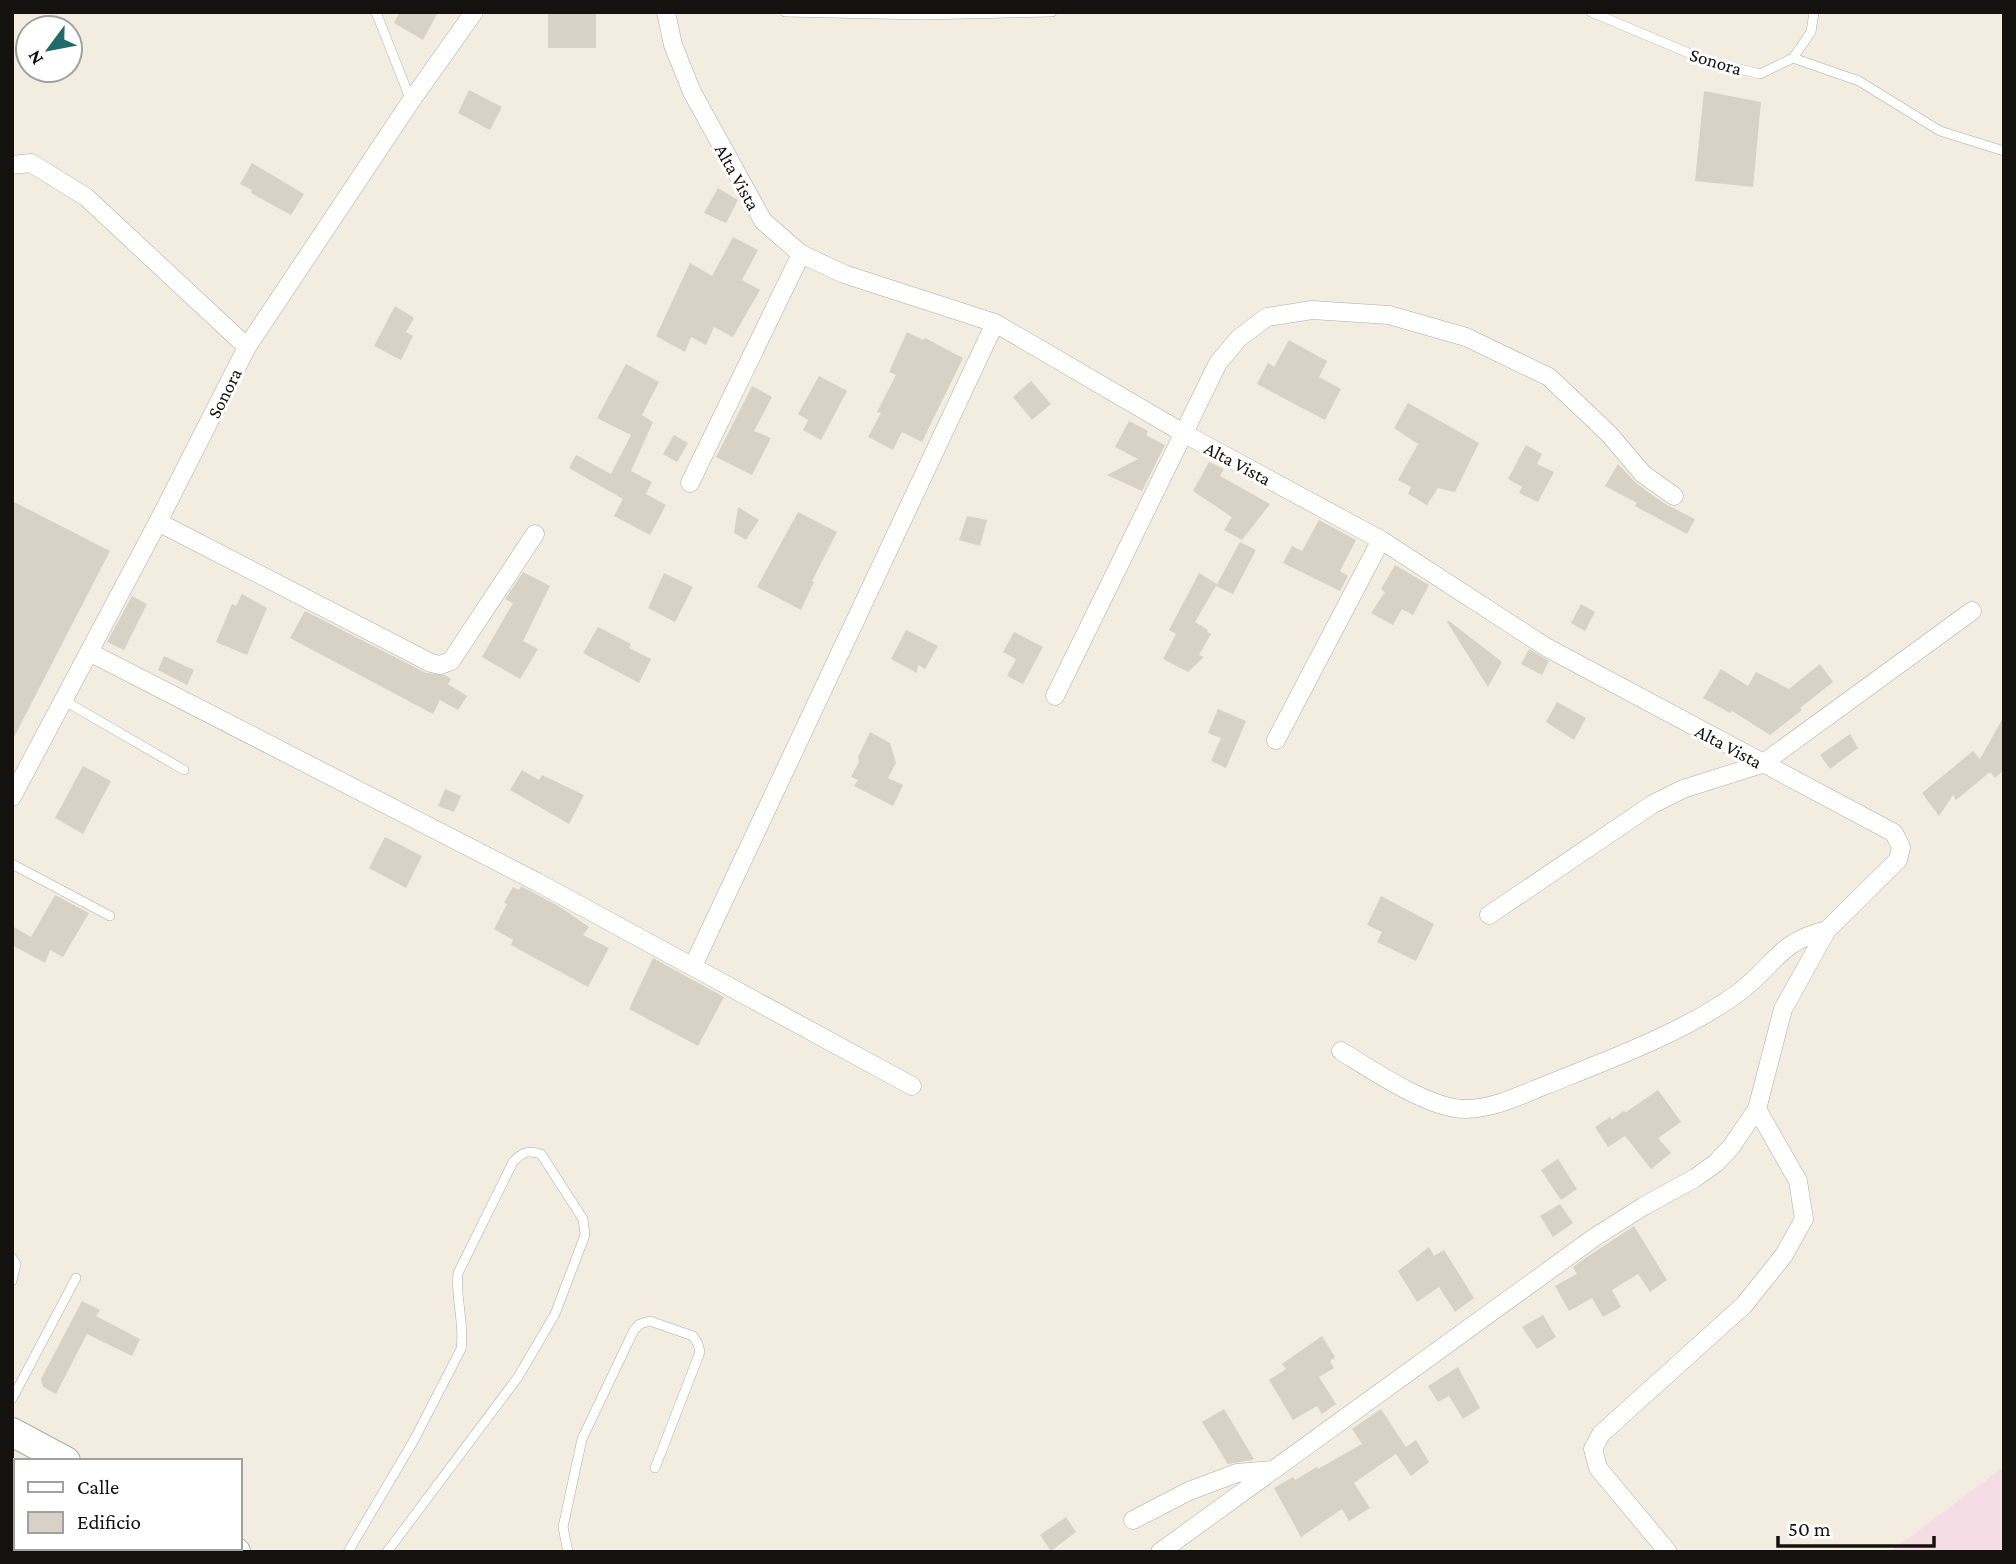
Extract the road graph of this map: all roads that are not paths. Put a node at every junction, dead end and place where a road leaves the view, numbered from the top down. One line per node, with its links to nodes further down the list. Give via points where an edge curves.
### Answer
1 (376, 12): 9 (lane)
2 (474, 12): 9 (street, Sonora)
3 (666, 12): 12 (street, Alta Vista, via 673,45 692,92 763,221)
4 (785, 12): 5 (lane)
5 (1052, 12)
6 (1591, 12): 8 (lane, Sonora, via 1710,62 1759,74)
7 (1814, 12): 8 (lane, via 1811,32)
8 (1793, 58): 10 (lane, via 1859,80 1940,131)
9 (411, 101): 14 (street, Sonora)
10 (2004, 151)
11 (12, 165): 14 (street, via 31,163 86,197)
12 (801, 254): 13 (street, Alta Vista, via 844,274); 16 (street)
13 (996, 323): 15 (street, Alta Vista); 33 (street)
14 (247, 347): 18 (street, Sonora)
15 (1185, 434): 17 (street, via 1218,363 1239,338 1267,317 1312,310 1390,315 1466,337 1549,377 1643,474); 20 (street, Alta Vista); 23 (street)
16 (690, 483)
17 (1674, 496)
18 (158, 522): 19 (street, via 440,665 451,661); 22 (street, Sonora)
19 (535, 534)
20 (1381, 540): 25 (street); 26 (street, Alta Vista, via 1546,647)
21 (1972, 611): 26 (street)
22 (89, 652): 24 (street, Sonora); 33 (street)
23 (1055, 696)
24 (63, 700): 27 (lane); 28 (street, Sonora)
25 (1276, 740)
26 (1762, 764): 30 (street, via 1683,789 1653,804); 32 (street, Alta Vista, via 1894,833 1900,847 1898,860)
27 (184, 770)
28 (12, 797)
29 (12, 863): 31 (lane)
30 (1489, 915)
31 (110, 916)
32 (1828, 930): 34 (street, via 1806,935 1786,947 1739,992 1689,1023 1500,1103 1465,1109 1442,1105); 36 (street, via 1783,1009)
33 (693, 966): 35 (street)
34 (1340, 1051)
35 (912, 1086)
36 (1757, 1110): 44 (street, via 1731,1147 1706,1170 1595,1237); 50 (street, via 1798,1181 1804,1219 1784,1255 1744,1305 1601,1434 1593,1449 1598,1468)
37 (12, 1258): 39 (lane, via 16,1264)
38 (76, 1278): 40 (lane)
39 (12, 1281)
40 (12, 1399)
41 (12, 1432): 42 (main road)
42 (62, 1459)
43 (655, 1468): 48 (lane, via 700,1352 693,1336 650,1321 634,1330 582,1439 563,1527)
44 (1273, 1470): 45 (street, via 1237,1473); 49 (street)
45 (1133, 1520)
46 (348, 1552): 47 (lane, via 461,1349 458,1273 513,1162 520,1153 541,1154 583,1219 581,1247 555,1314 518,1377)
47 (387, 1552)
48 (568, 1552)
49 (1160, 1552)
50 (1668, 1552)

